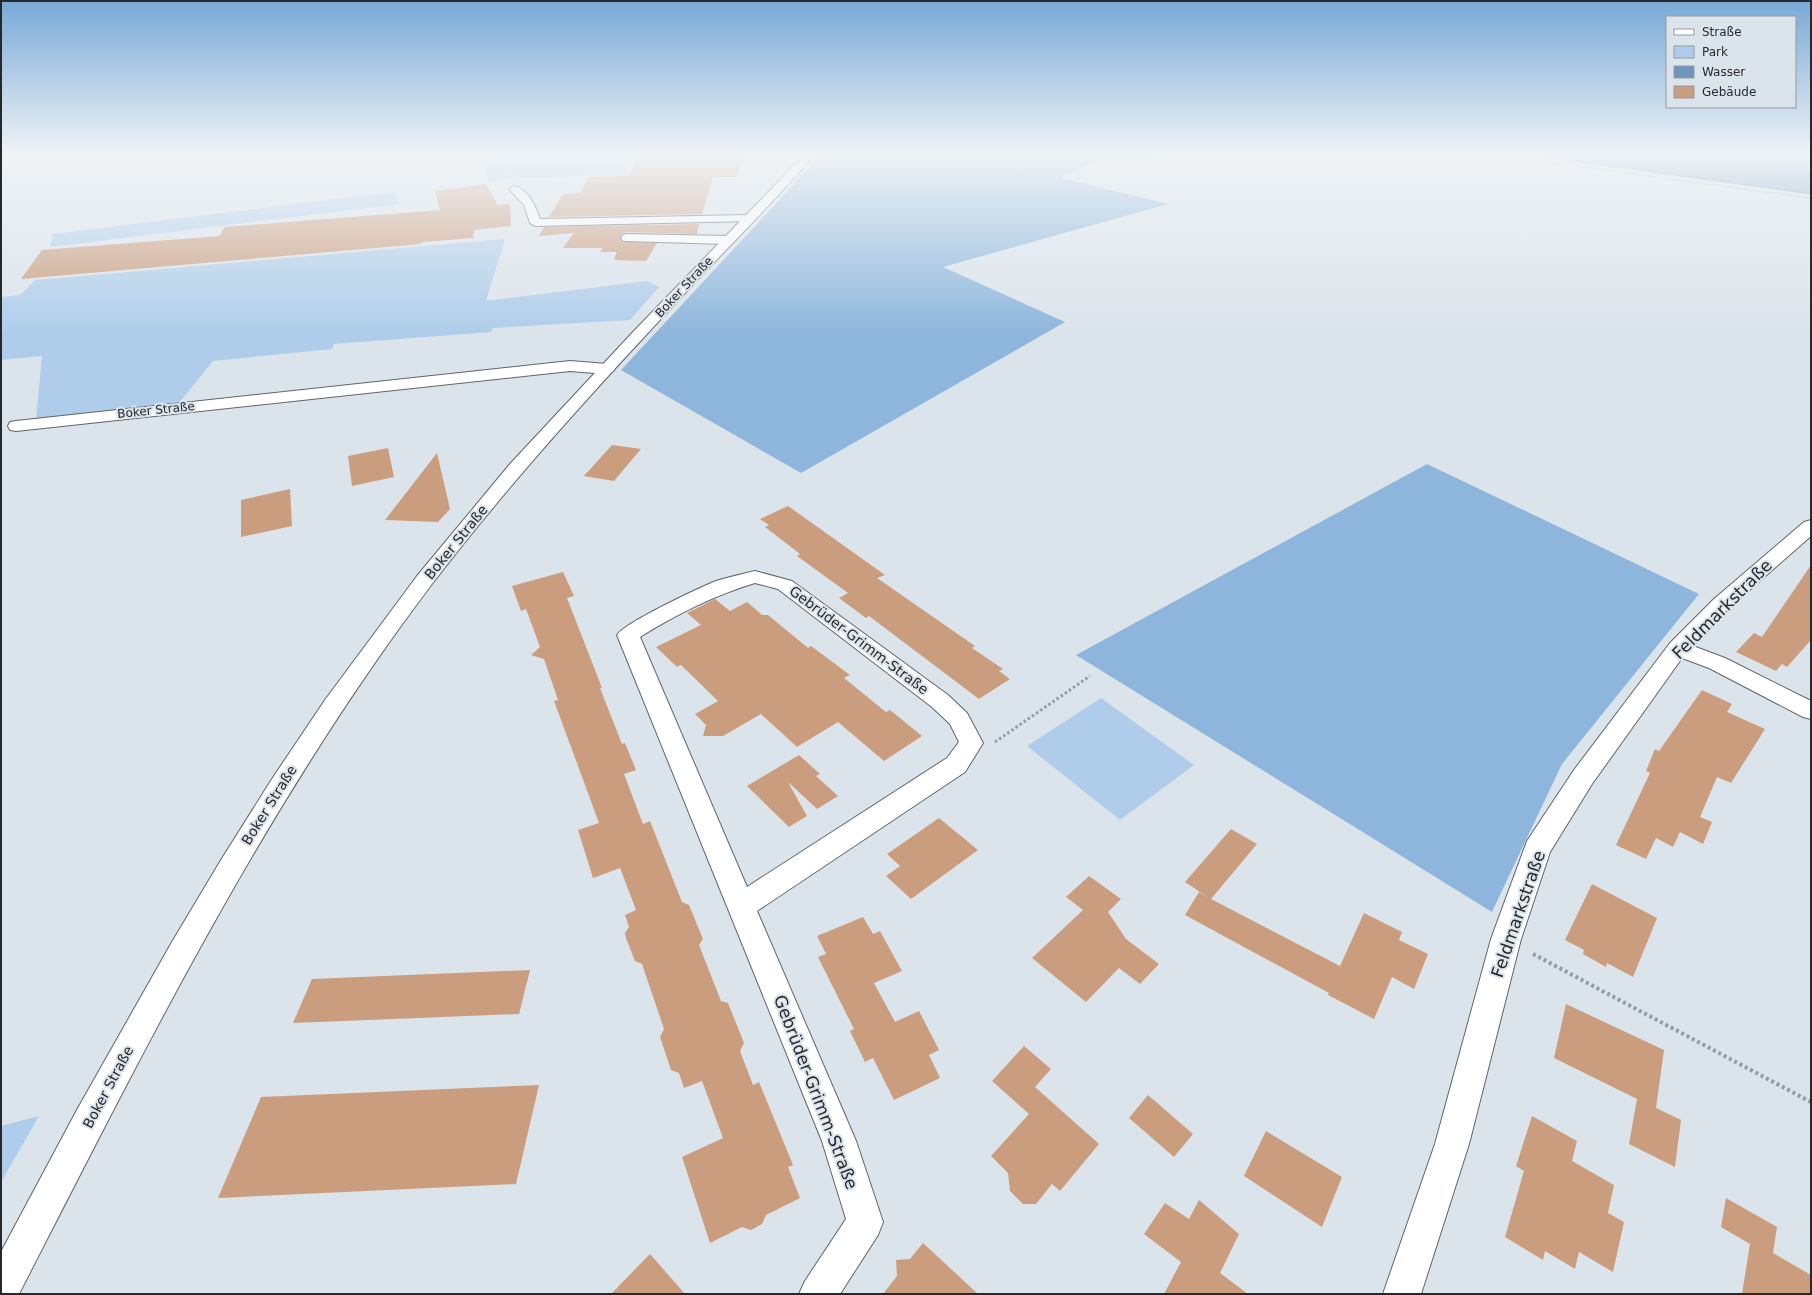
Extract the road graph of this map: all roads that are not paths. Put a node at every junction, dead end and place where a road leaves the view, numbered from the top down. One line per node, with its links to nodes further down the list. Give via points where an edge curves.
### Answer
1 (532, 213): 3 (street, via 536,223)
2 (753, 213): 3 (street, Boker Straße)
3 (749, 218): 5 (street, Boker Straße)
4 (627, 238): 5 (street)
5 (728, 240): 6 (street, Boker Straße)
6 (606, 368): 7 (street, Boker Straße, via 570,366); 12 (street, Boker Straße, via 454,542 367,658 283,781 209,902 114,1074)
7 (16, 426)
8 (1811, 526): 9 (street, Feldmarkstraße, via 1721,604)
9 (1678, 648): 10 (street, via 1717,663); 14 (street, Feldmarkstraße, via 1583,777 1537,849 1506,939 1452,1144)
10 (1811, 711)
11 (741, 906): 11 (street, Gebrüder-Grimm-Straße, via 956,764 971,743 959,719 940,701 785,585 756,577 723,586 654,619 628,635); 13 (street, Gebrüder-Grimm-Straße, via 839,1141 865,1222)
12 (1, 1290)
13 (818, 1294)
14 (1402, 1294)

